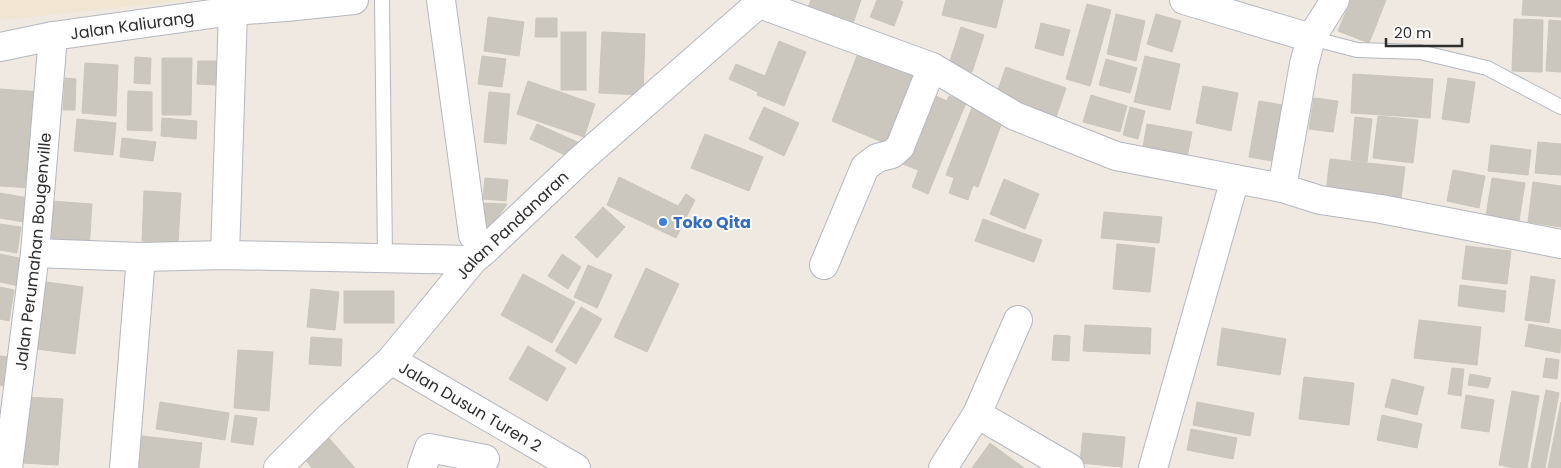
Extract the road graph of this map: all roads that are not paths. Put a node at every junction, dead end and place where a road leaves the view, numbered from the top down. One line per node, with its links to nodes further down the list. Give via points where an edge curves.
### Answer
1 (354, 0): 7 (street, Jalan Kaliurang)
2 (382, 0): 22 (lane)
3 (441, 0): 18 (street)
4 (1184, 0): 9 (street)
5 (1335, 0): 11 (street)
6 (761, 2): 13 (street); 18 (street, Jalan Pandanaran, via 579,161 484,251)
7 (287, 4): 8 (street, Jalan Kaliurang)
8 (233, 11): 10 (street, Jalan Kaliurang); 20 (street)
9 (1260, 11): 11 (street)
10 (53, 36): 12 (street, Jalan Kaliurang); 19 (street, Jalan Perumahan Bougenville)
11 (1311, 38): 14 (lane, via 1357,50 1420,52 1487,68); 16 (street)
12 (0, 47)
13 (932, 66): 15 (street, via 1015,116 1116,156); 23 (street, via 900,147 865,167)
14 (1561, 107)
15 (1235, 179): 16 (street); 35 (street)
16 (1282, 188): 17 (street, via 1320,200)
17 (1561, 244)
18 (473, 247): 22 (street); 25 (street, Jalan Pandanaran)
19 (35, 253): 21 (street); 28 (street, Jalan Perumahan Bougenville)
20 (225, 255): 21 (street); 22 (street)
21 (141, 257): 29 (street)
22 (385, 257)
23 (824, 265)
24 (1018, 320): 26 (street)
25 (391, 360): 30 (street, Jalan Pandanaran); 32 (street, Jalan Dusun Turen 2)
26 (977, 414): 33 (street); 34 (street)
27 (485, 459): 31 (street, via 429,448)
28 (8, 468)
29 (124, 468)
30 (278, 468)
31 (422, 468)
32 (576, 468)
33 (943, 468)
34 (1070, 468)
35 (1153, 468)

